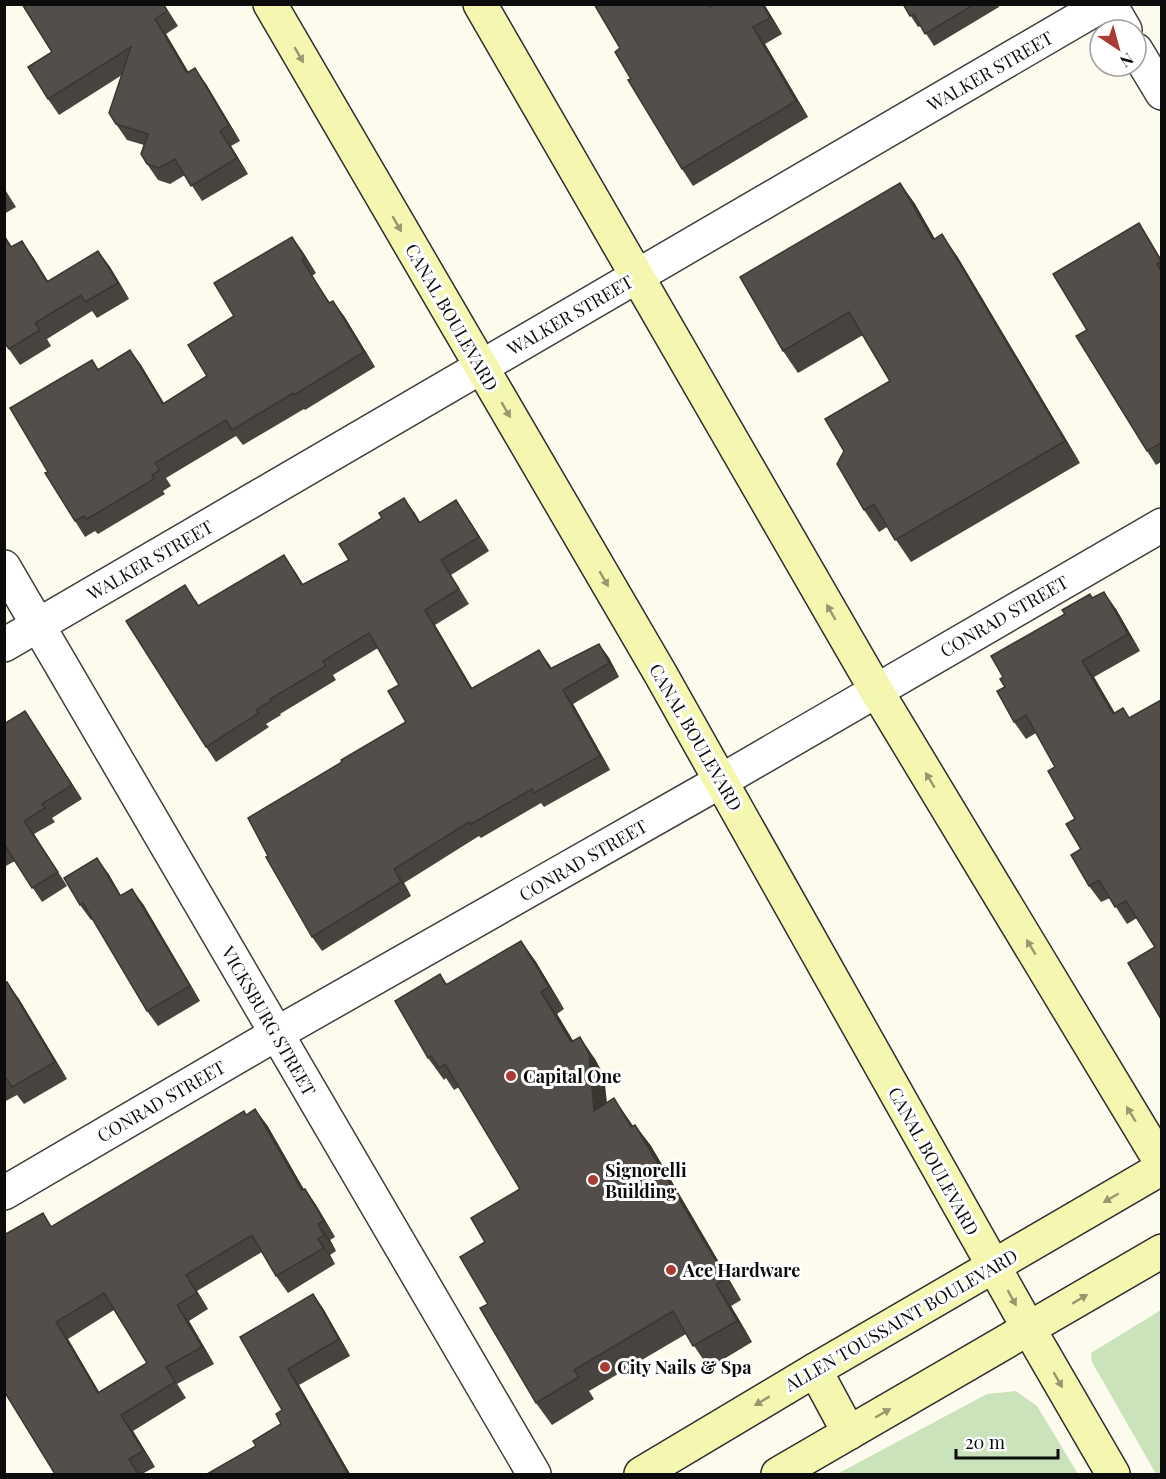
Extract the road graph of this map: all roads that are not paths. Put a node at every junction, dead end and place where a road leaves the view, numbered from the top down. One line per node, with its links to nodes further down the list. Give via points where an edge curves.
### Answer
1 (270, 4): 9 (main road, CANAL BOULEVARD, one-way to 9)
2 (480, 4): 8 (main road)
3 (1104, 4): 8 (street, WALKER STREET)
4 (1110, 4): 5 (street)
5 (1118, 18)
6 (1148, 71): 7 (street)
7 (1161, 93)
8 (637, 276): 9 (street, WALKER STREET); 14 (main road, one-way to 8)
9 (481, 368): 12 (street, WALKER STREET); 15 (main road, CANAL BOULEVARD, one-way to 15)
10 (1161, 525): 14 (street, CONRAD STREET)
11 (4, 567): 12 (street, VICKSBURG STREET)
12 (38, 625): 13 (street, WALKER STREET); 16 (street, VICKSBURG STREET)
13 (4, 645)
14 (876, 690): 15 (street, CONRAD STREET); 17 (main road, one-way to 14)
15 (721, 781): 16 (street, CONRAD STREET); 20 (main road, CANAL BOULEVARD)
16 (276, 1034): 18 (street, CONRAD STREET); 24 (street, VICKSBURG STREET)
17 (1161, 1166): 20 (main road, ALLEN TOUSSAINT BOULEVARD, one-way to 20)
18 (4, 1193)
19 (1161, 1251): 21 (main road, one-way to 19)
20 (994, 1266): 21 (main road, CANAL BOULEVARD, one-way to 21); 22 (main road, ALLEN TOUSSAINT BOULEVARD)
21 (1029, 1329): 23 (main road, one-way to 21); 27 (main road, CANAL BOULEVARD, one-way to 27)
22 (814, 1370): 23 (main road); 25 (main road, ALLEN TOUSSAINT BOULEVARD, one-way to 25)
23 (849, 1433): 26 (main road)
24 (534, 1474)
25 (641, 1474)
26 (778, 1474)
27 (1113, 1474)

